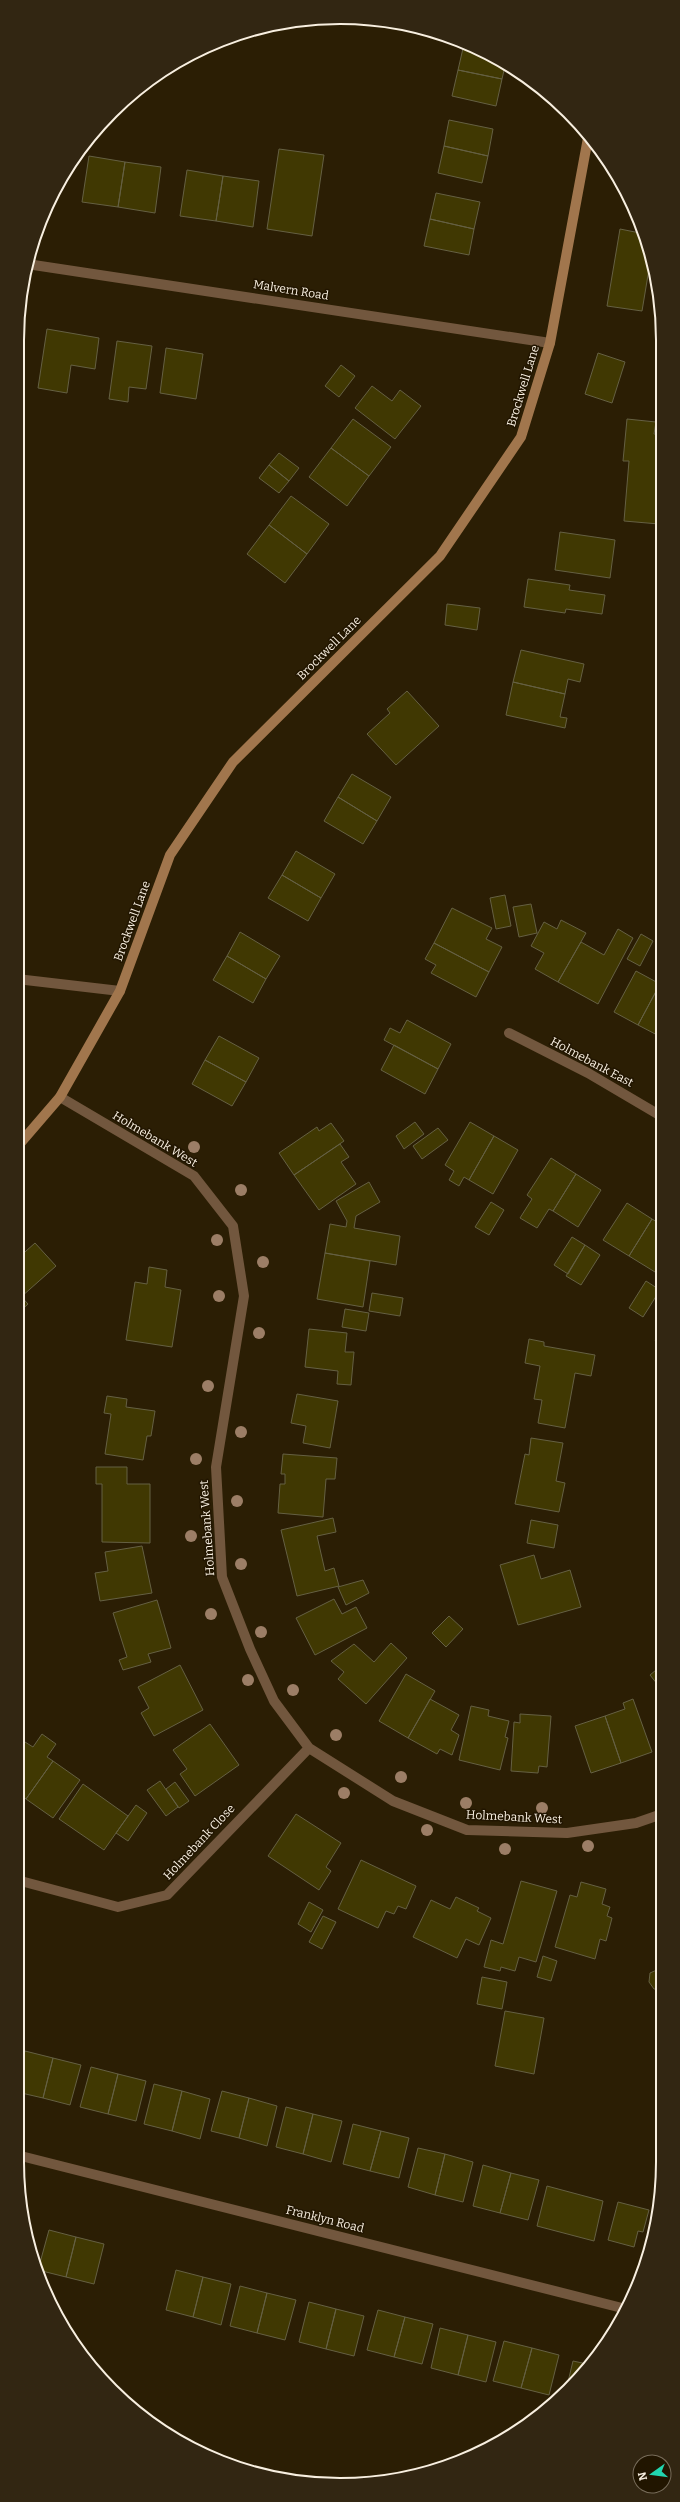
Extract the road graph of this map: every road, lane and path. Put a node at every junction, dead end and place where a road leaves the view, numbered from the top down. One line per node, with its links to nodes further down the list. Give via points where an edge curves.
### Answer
1 (587, 143): 3 (street, Brockwell Lane)
2 (33, 265): 3 (street, Malvern Road)
3 (550, 343): 5 (street, Brockwell Lane, via 521,437 440,556 233,762 170,855)
4 (24, 980): 5 (street)
5 (120, 991): 7 (street, Brockwell Lane)
6 (509, 1033): 8 (street, Holmebank East, via 588,1073)
7 (60, 1097): 9 (street, Brockwell Lane); 10 (street, Holmebank West, via 194,1176 233,1226 244,1296 216,1467 222,1577 250,1649 274,1701)
8 (656, 1113)
9 (24, 1139)
10 (309, 1748): 11 (street, Holmebank West, via 393,1801 468,1830 568,1833 636,1823); 12 (street, Holmebank Close, via 167,1895 118,1907)
11 (656, 1816)
12 (24, 1882)
13 (24, 2157): 14 (street, Franklyn Road)
14 (620, 2308)

